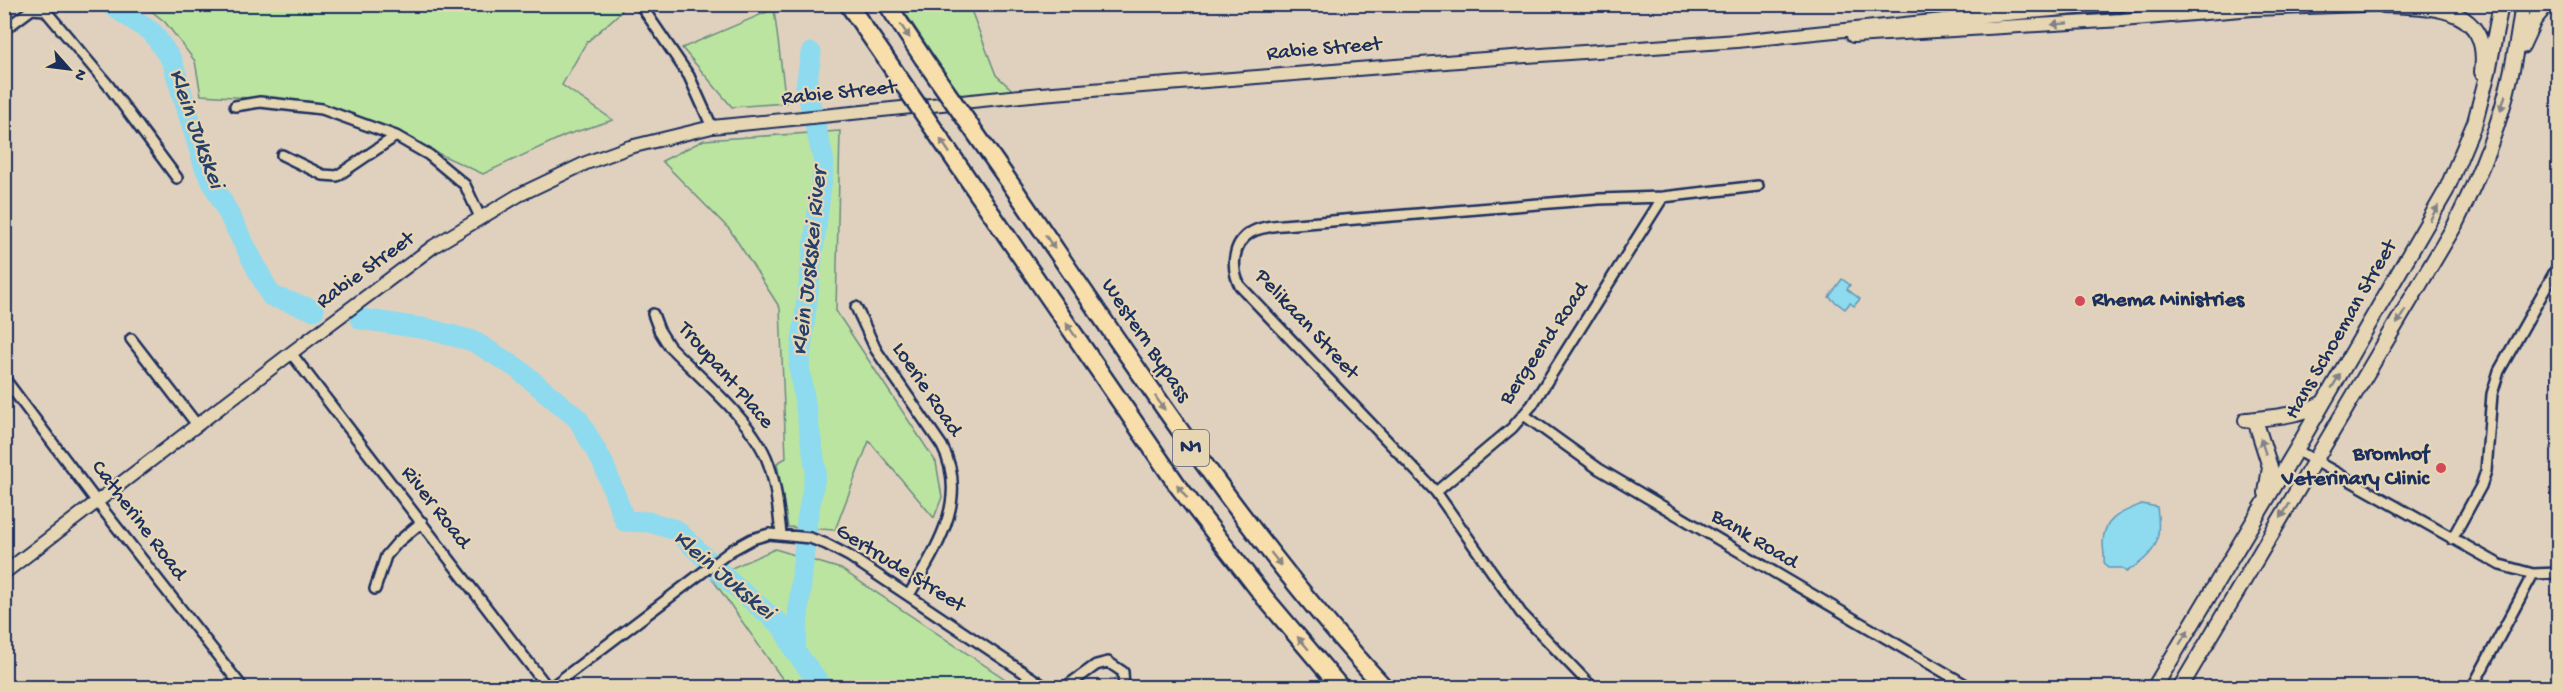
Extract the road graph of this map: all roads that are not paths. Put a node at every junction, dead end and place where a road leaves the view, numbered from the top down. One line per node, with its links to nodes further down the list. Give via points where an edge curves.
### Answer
1 (640, 4): 15 (street, via 688,76)
2 (848, 4): 49 (highway, N1, one-way to 2, bridge, via 1264,598 1178,486)
3 (887, 4): 50 (highway, Western Bypass / N1, one-way to 50, bridge, via 1211,475 1285,572)
4 (2122, 4): 11 (street, Rabie Street)
5 (2391, 4): 9 (street, Rabie Street)
6 (2501, 4): 14 (main road, Hans Schoeman Street)
7 (2523, 4): 12 (main road, Hans Schoeman Street)
8 (2547, 4): 12 (main road, via 2528,32)
9 (2383, 5): 11 (street, Rabie Street, one-way to 11, via 2253,9 1870,37); 14 (main road, via 2443,9 2474,30 2481,43 2483,62)
10 (4, 30): 18 (street, via 33,9 48,12)
11 (1813, 35): 15 (street, Rabie Street, via 1041,94)
12 (2510, 80): 32 (main road, Hans Schoeman Street, one-way to 32, via 2479,174 2455,225)
13 (234, 106): 16 (street, via 260,102 322,109)
14 (2475, 122): 28 (main road, Hans Schoeman Street, one-way to 14, via 2437,209)
15 (712, 127): 21 (street, Rabie Street, via 630,147 586,163)
16 (396, 136): 17 (street, via 337,176 323,175); 21 (street, via 429,154 465,184)
17 (282, 154)
18 (177, 178)
19 (1758, 186): 20 (street, Pelikaan Street)
20 (1663, 197): 29 (street, Bergeend Road); 33 (street, Pelikaan Street, via 1283,225 1261,228 1243,239 1234,266 1240,286)
21 (480, 217): 26 (street, Rabie Street, via 434,246)
22 (2559, 266): 38 (street, via 2499,371 2486,471)
23 (856, 307): 43 (street, Loerie Road, via 876,350 942,446 951,467 954,490 946,523)
24 (653, 314): 37 (street, Troupant Place, via 669,346 747,426 760,445 770,467)
25 (131, 339): 30 (street)
26 (291, 353): 30 (street, Rabie Street); 36 (street, River Road)
27 (4, 378): 34 (street, Catherine Road)
28 (2323, 403): 31 (main road, Hans Schoeman Street); 35 (main road, one-way to 28, via 2270,467 2252,423 2310,410)
29 (1524, 415): 33 (street, Bergeend Road); 52 (street, Bank Road, via 1599,470)
30 (198, 426): 34 (street, Rabie Street)
31 (2296, 450): 32 (street); 35 (main road, Hans Schoeman Street)
32 (2315, 461): 38 (street); 54 (main road, Hans Schoeman Street, one-way to 54)
33 (1436, 492): 51 (street, Pelikaan Street, via 1521,613)
34 (96, 502): 39 (street, Rabie Street); 44 (street, Catherine Road)
35 (2262, 507): 53 (main road, Hans Schoeman Street, one-way to 35)
36 (422, 522): 42 (street, via 386,556); 45 (street, River Road)
37 (782, 534): 43 (street, Gertrude Street, via 810,538 849,556); 45 (street, Gertrude Street, via 762,535 728,553)
38 (2452, 538): 41 (street, via 2512,570)
39 (4, 573)
40 (2559, 573): 41 (street)
41 (2533, 574): 55 (street)
42 (375, 590)
43 (909, 595): 46 (street, Gertrude Street)
44 (243, 687)
45 (549, 687)
46 (1047, 687)
47 (1064, 687): 48 (street, via 1096,665 1108,662 1123,672)
48 (1124, 687)
49 (1341, 687)
50 (1385, 687)
51 (1593, 687)
52 (1971, 687)
53 (2154, 687)
54 (2180, 687)
55 (2472, 687)

